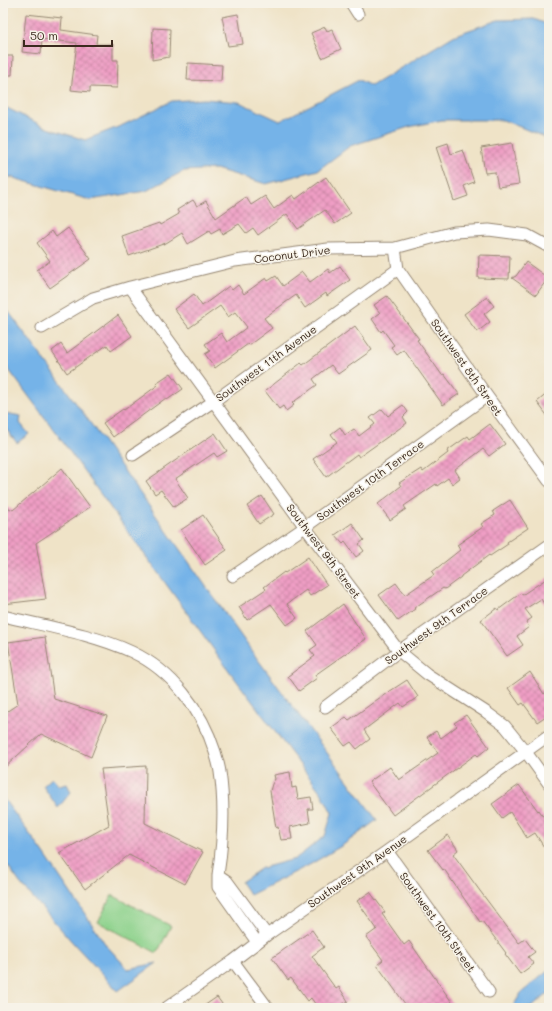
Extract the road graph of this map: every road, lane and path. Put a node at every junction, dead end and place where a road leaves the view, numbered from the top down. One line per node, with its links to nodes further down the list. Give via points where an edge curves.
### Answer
1 (351, 3): 2 (street)
2 (358, 14)
3 (549, 247): 4 (street, Coconut Drive, via 526,235 489,230 454,232)
4 (395, 248): 5 (street, Southwest 8th Street); 6 (street, Coconut Drive, via 328,249 235,261)
5 (398, 269): 8 (street, Southwest 8th Street); 9 (street, Southwest 11th Avenue)
6 (130, 287): 7 (street, Coconut Drive, via 93,298); 9 (street, Southwest 9th Street)
7 (42, 328)
8 (487, 396): 11 (street, Southwest 8th Street); 12 (street, Southwest 10th Terrace)
9 (214, 400): 10 (street, Southwest 11th Avenue); 12 (street, Southwest 9th Street)
10 (133, 455)
11 (549, 481)
12 (305, 527): 14 (street, Southwest 10th Terrace); 16 (street, Southwest 9th Street)
13 (549, 545): 16 (street, Southwest 9th Terrace)
14 (233, 576)
15 (3, 616): 22 (street, via 98,639 132,652 158,667 179,687 200,716 220,771 223,801)
16 (399, 651): 17 (street, Southwest 9th Terrace); 19 (street, Southwest 9th Street, via 427,674 505,726)
17 (325, 707)
18 (549, 735): 19 (street, Southwest 9th Avenue)
19 (526, 752): 20 (street, Southwest 9th Street); 21 (street, Southwest 9th Avenue)
20 (549, 784)
21 (386, 851): 23 (street, Southwest 9th Avenue); 26 (street, Southwest 10th Street)
22 (218, 876): 23 (street, via 228,881); 24 (street, via 218,887)
23 (267, 935): 24 (street, Southwest 9th Avenue)
24 (257, 942): 25 (street, Southwest 9th Avenue)
25 (233, 961): 27 (street, Southwest 9th Avenue); 28 (street)
26 (489, 992)
27 (166, 1008)
28 (268, 1008)

